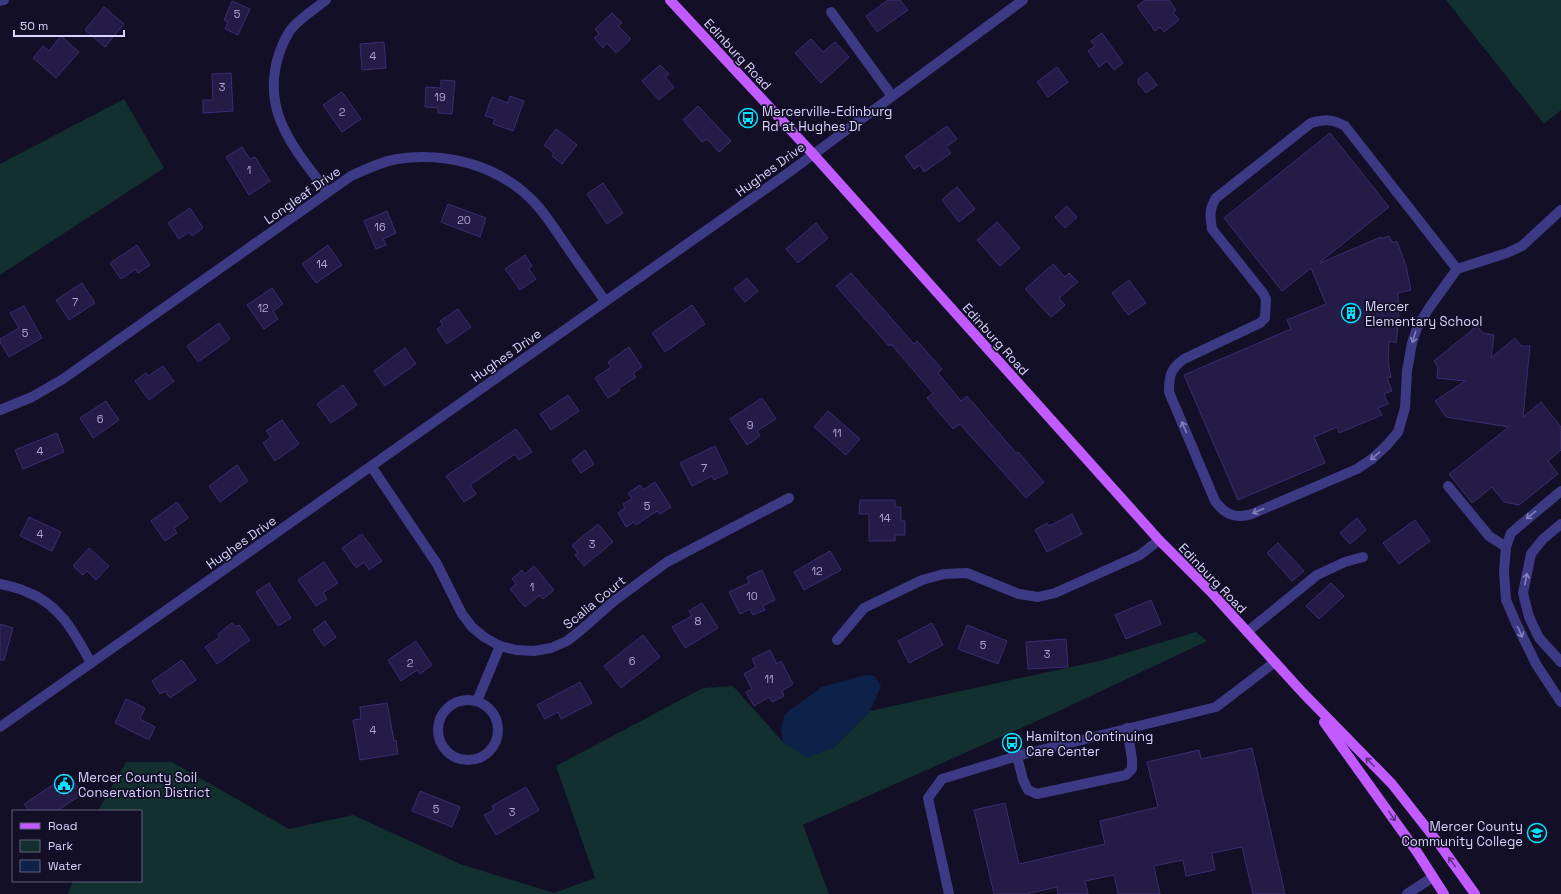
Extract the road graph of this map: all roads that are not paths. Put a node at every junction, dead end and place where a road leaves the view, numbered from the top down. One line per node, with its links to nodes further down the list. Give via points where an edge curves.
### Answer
1 (4, 0): 5 (street)
2 (326, 0): 9 (street, via 292,28 278,57 274,83 281,125 290,143)
3 (670, 0): 8 (main road, Edinburg Road)
4 (1023, 0): 7 (street, Hughes Drive)
5 (0, 1)
6 (831, 12): 7 (street)
7 (892, 96): 8 (street, Hughes Drive)
8 (813, 154): 12 (street, Hughes Drive); 19 (main road, Edinburg Road)
9 (327, 192): 12 (street, Longleaf Drive, via 351,176 396,159 423,156 470,163 510,182 544,212); 13 (street, Longleaf Drive, via 63,380 32,397)
10 (1561, 210): 11 (street, via 1522,246)
11 (1457, 269): 11 (street, one-way to 11, via 1417,328 1407,371 1405,408 1398,432 1387,446 1357,469 1252,514 1234,516 1221,509 1215,501 1169,392 1171,374 1175,366 1184,359 1260,323 1265,318 1266,299 1263,292 1212,229 1211,206 1216,198 1311,123 1334,120 1345,126)
12 (605, 301): 14 (street, Hughes Drive)
13 (0, 410)
14 (371, 466): 25 (street, Scalia Court, via 437,564 462,614 472,627); 28 (street, Hughes Drive)
15 (1448, 486): 20 (street, via 1489,536)
16 (1561, 491): 20 (street, one-way to 20, via 1511,533)
17 (789, 498): 25 (street, Scalia Court, via 667,562 614,601 567,641 551,648 534,651)
18 (1561, 524): 27 (street, one-way to 18, via 1539,638 1529,617 1523,593 1531,554 1543,539)
19 (1159, 540): 23 (main road, Edinburg Road); 24 (street, via 1140,555 1055,593 1038,597 1019,594 967,573 944,574 922,580 864,608)
20 (1506, 547): 31 (street, one-way to 31, via 1506,600 1536,664)
21 (1363, 557): 23 (street, via 1317,575)
22 (0, 584): 28 (street, via 28,592 57,611 70,626)
23 (1247, 632): 26 (main road, Edinburg Road)
24 (837, 640)
25 (500, 646): 30 (street)
26 (1275, 662): 29 (main road, Edinburg Road); 33 (street, via 1216,707)
27 (1561, 662)
28 (91, 663): 32 (street, Hughes Drive)
29 (1303, 693): 35 (main road, Edinburg Road, one-way to 35); 39 (main road, Edinburg Road, one-way to 29, via 1392,784)
30 (477, 701): 30 (street, via 489,709 496,721 496,740 485,755 467,760 457,758 448,753 442,745 438,735 440,720 448,707 457,702)
31 (1561, 702)
32 (0, 727)
33 (1127, 728): 34 (street); 34 (street, via 1132,769 1126,775 1037,794 1028,790)
34 (1017, 756): 36 (street, via 942,779 928,798)
35 (1433, 877): 37 (street); 38 (main road, Edinburg Road)
36 (949, 894)
37 (1407, 894)
38 (1444, 894)
39 (1475, 894)

